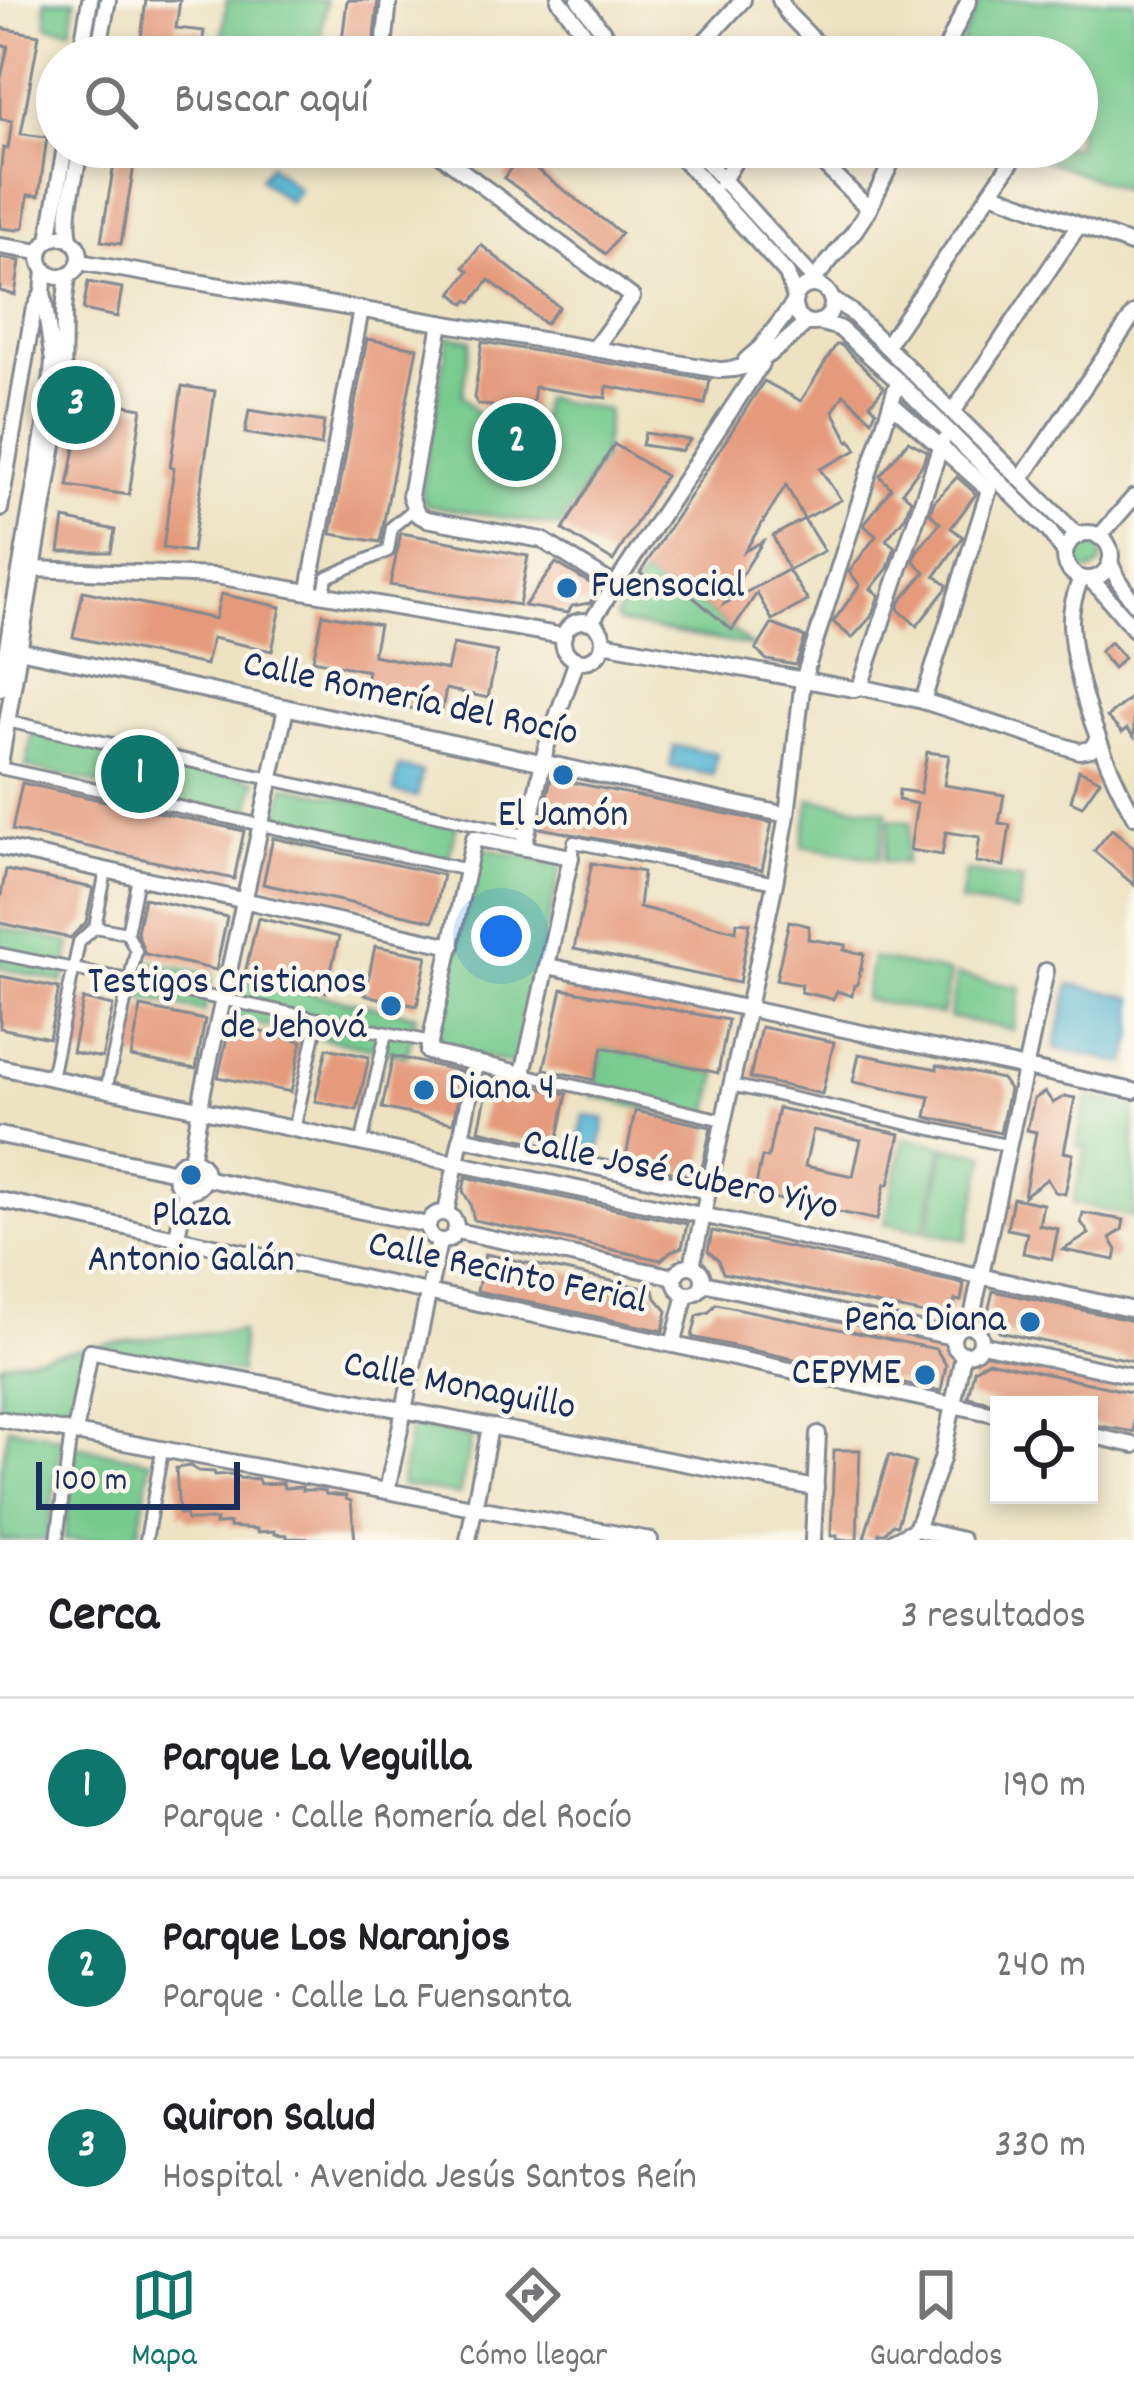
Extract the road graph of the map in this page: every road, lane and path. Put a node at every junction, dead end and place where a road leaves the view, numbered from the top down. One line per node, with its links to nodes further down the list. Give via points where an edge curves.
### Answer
1 (90, 0): 9 (street)
2 (108, 0): 10 (street)
3 (389, 0): 11 (street)
4 (559, 0): 12 (street)
5 (579, 0): 13 (street)
6 (742, 0): 14 (street)
7 (780, 0): 15 (street)
8 (968, 0): 16 (street)
9 (84, 36)
10 (102, 36)
11 (385, 36)
12 (586, 36)
13 (606, 36)
14 (709, 36)
15 (809, 36)
16 (952, 36)
17 (61, 168): 33 (street)
18 (77, 168): 30 (street)
19 (458, 168): 45 (street, via 632,297)
20 (691, 168): 39 (street, via 787,274)
21 (710, 168): 26 (street)
22 (730, 168): 26 (street)
23 (828, 168): 28 (street)
24 (889, 168): 28 (street)
25 (1008, 168): 27 (street)
26 (722, 182): 37 (street)
27 (992, 194): 29 (street); 44 (street)
28 (869, 208): 37 (street)
29 (1079, 225): 31 (street); 51 (street)
30 (70, 239): 33 (street); 34 (street)
31 (1134, 245)
32 (0, 246): 33 (street)
33 (44, 246): 35 (street)
34 (79, 262): 36 (street); 40 (street)
35 (45, 270): 36 (street); 38 (street)
36 (68, 275): 62 (street, via 63,392)
37 (818, 288): 39 (street); 42 (street, via 828,316); 44 (street)
38 (44, 292): 56 (street, via 33,312); 75 (street, via 50,397)
39 (795, 301): 42 (street, via 797,315); 47 (street, via 752,356)
40 (361, 309): 43 (street); 65 (street)
41 (1134, 314): 54 (street)
42 (813, 322): 46 (street); 48 (street, via 839,328)
43 (441, 323): 45 (street); 57 (street, via 410,496)
44 (886, 346): 51 (street)
45 (594, 349): 47 (street)
46 (769, 356): 47 (street); 50 (street)
47 (718, 370): 50 (street, via 733,391)
48 (898, 380): 49 (street); 52 (street)
49 (892, 404): 53 (street); 73 (street)
50 (731, 406): 64 (street)
51 (953, 412): 54 (street)
52 (948, 430): 53 (street); 60 (street)
53 (939, 446): 74 (street); 76 (street, via 988,490)
54 (1021, 479): 58 (street)
55 (1134, 497): 59 (street)
56 (0, 509)
57 (415, 509): 64 (street, via 426,519 542,540); 65 (street, via 392,526 388,551 327,577)
58 (1078, 536): 59 (street); 60 (street)
59 (1099, 537): 61 (street)
60 (1065, 553): 63 (street, via 1070,571)
61 (1110, 562): 63 (street); 66 (street)
62 (33, 569): 65 (street, via 216,576); 71 (street)
63 (1085, 579): 68 (street); 79 (street, via 1070,624)
64 (616, 586): 67 (street)
65 (317, 592): 69 (street)
66 (1134, 603)
67 (591, 622): 69 (street, via 574,622); 70 (street)
68 (1134, 629)
69 (563, 636): 72 (street)
70 (602, 643): 72 (street, via 593,658); 73 (street)
71 (19, 650): 77 (street, Calle Romería del Rocío); 78 (street)
72 (577, 660): 80 (street)
73 (803, 680): 74 (street); 83 (street)
74 (860, 687): 76 (street)
75 (0, 688)
76 (923, 701): 79 (street, via 1079,751)
77 (286, 707): 80 (street, Calle Romería del Rocío); 82 (street)
78 (7, 721): 81 (street); 82 (street)
79 (1098, 738): 84 (street)
80 (542, 763): 83 (street, Calle Romería del Rocío); 86 (street)
81 (0, 766): 85 (street)
82 (270, 779): 85 (street); 86 (street)
83 (787, 815): 92 (street)
84 (1134, 816)
85 (260, 826): 89 (street); 93 (street)
86 (525, 842): 88 (street); 89 (street, via 474,838)
87 (0, 847): 90 (street)
88 (571, 857): 92 (street, via 574,842); 98 (street)
89 (468, 870): 96 (street)
90 (106, 871): 91 (street); 94 (street)
91 (139, 878): 93 (street); 95 (street)
92 (775, 883): 103 (street)
93 (243, 902): 96 (street); 102 (street)
94 (95, 927): 95 (street); 99 (street, via 79,942)
95 (127, 933): 101 (street, via 136,951)
96 (452, 946): 106 (street)
97 (0, 954): 99 (street)
98 (548, 966): 103 (street); 110 (street)
99 (73, 970): 101 (street); 111 (street)
100 (1046, 971): 109 (street)
101 (130, 981): 102 (street); 113 (street)
102 (222, 1000): 104 (street); 115 (street)
103 (747, 1008): 109 (street); 112 (street)
104 (318, 1019): 105 (street); 117 (street)
105 (386, 1033): 106 (street); 120 (street)
106 (430, 1042): 107 (street, via 428,1052)
107 (476, 1064): 110 (street); 119 (street)
108 (0, 1067): 111 (street, Calle José Cubero Yiyo)
109 (1026, 1069): 114 (street); 121 (street)
110 (523, 1074): 116 (street)
111 (51, 1078): 113 (street, Calle José Cubero Yiyo)
112 (731, 1085): 116 (street); 121 (street)
113 (106, 1090): 115 (street, Calle José Cubero Yiyo)
114 (1134, 1091)
115 (200, 1109): 117 (street, Calle José Cubero Yiyo); 122 (street)
116 (723, 1120): 127 (street)
117 (294, 1130): 120 (street, Calle José Cubero Yiyo)
118 (0, 1136): 124 (street)
119 (462, 1138): 123 (street); 127 (street)
120 (361, 1145): 123 (street, Calle José Cubero Yiyo)
121 (1010, 1146): 136 (street)
122 (191, 1161): 124 (street); 125 (street)
123 (456, 1164): 129 (street); 130 (street, Calle José Cubero Yiyo)
124 (176, 1172): 126 (street)
125 (204, 1178): 126 (street); 131 (street)
126 (187, 1189): 133 (street)
127 (708, 1191): 130 (street)
128 (0, 1200): 133 (street, Calle Recinto Ferial)
129 (446, 1213): 131 (street); 132 (street)
130 (703, 1215): 135 (street); 136 (street, Calle José Cubero Yiyo)
131 (428, 1225): 134 (street)
132 (457, 1231): 134 (street); 137 (street)
133 (177, 1237): 139 (street, Calle Recinto Ferial)
134 (439, 1242): 139 (street)
135 (692, 1266): 137 (street); 138 (street)
136 (981, 1275): 141 (street, Calle José Cubero Yiyo); 142 (street)
137 (675, 1277): 140 (street)
138 (703, 1283): 140 (street); 143 (street)
139 (429, 1290): 145 (street, Calle Recinto Ferial); 149 (street)
140 (686, 1294): 145 (street)
141 (1134, 1310)
142 (970, 1326): 143 (street); 144 (street)
143 (952, 1337): 146 (street)
144 (981, 1344): 146 (street); 147 (street)
145 (674, 1345): 148 (street, Calle Recinto Ferial)
146 (963, 1355): 148 (street)
147 (1134, 1376)
148 (953, 1405): 150 (street, Calle Recinto Ferial); 161 (street)
149 (403, 1411): 152 (street, Calle Monaguillo); 153 (street, Calle Monaguillo, via 90,1351); 159 (street)
150 (990, 1413)
151 (0, 1419): 153 (street)
152 (490, 1427): 158 (street, Calle Monaguillo); 160 (street)
153 (73, 1433): 157 (street); 162 (street)
154 (818, 1434): 158 (street)
155 (1098, 1437): 156 (street)
156 (1134, 1445)
157 (162, 1451): 159 (street); 163 (street)
158 (816, 1488): 166 (street)
159 (387, 1491): 160 (street)
160 (473, 1507): 164 (street); 165 (street)
161 (916, 1529): 167 (street); 168 (street)
162 (57, 1540)
163 (146, 1540)
164 (468, 1540)
165 (650, 1540)
166 (812, 1540)
167 (895, 1540)
168 (962, 1540)

